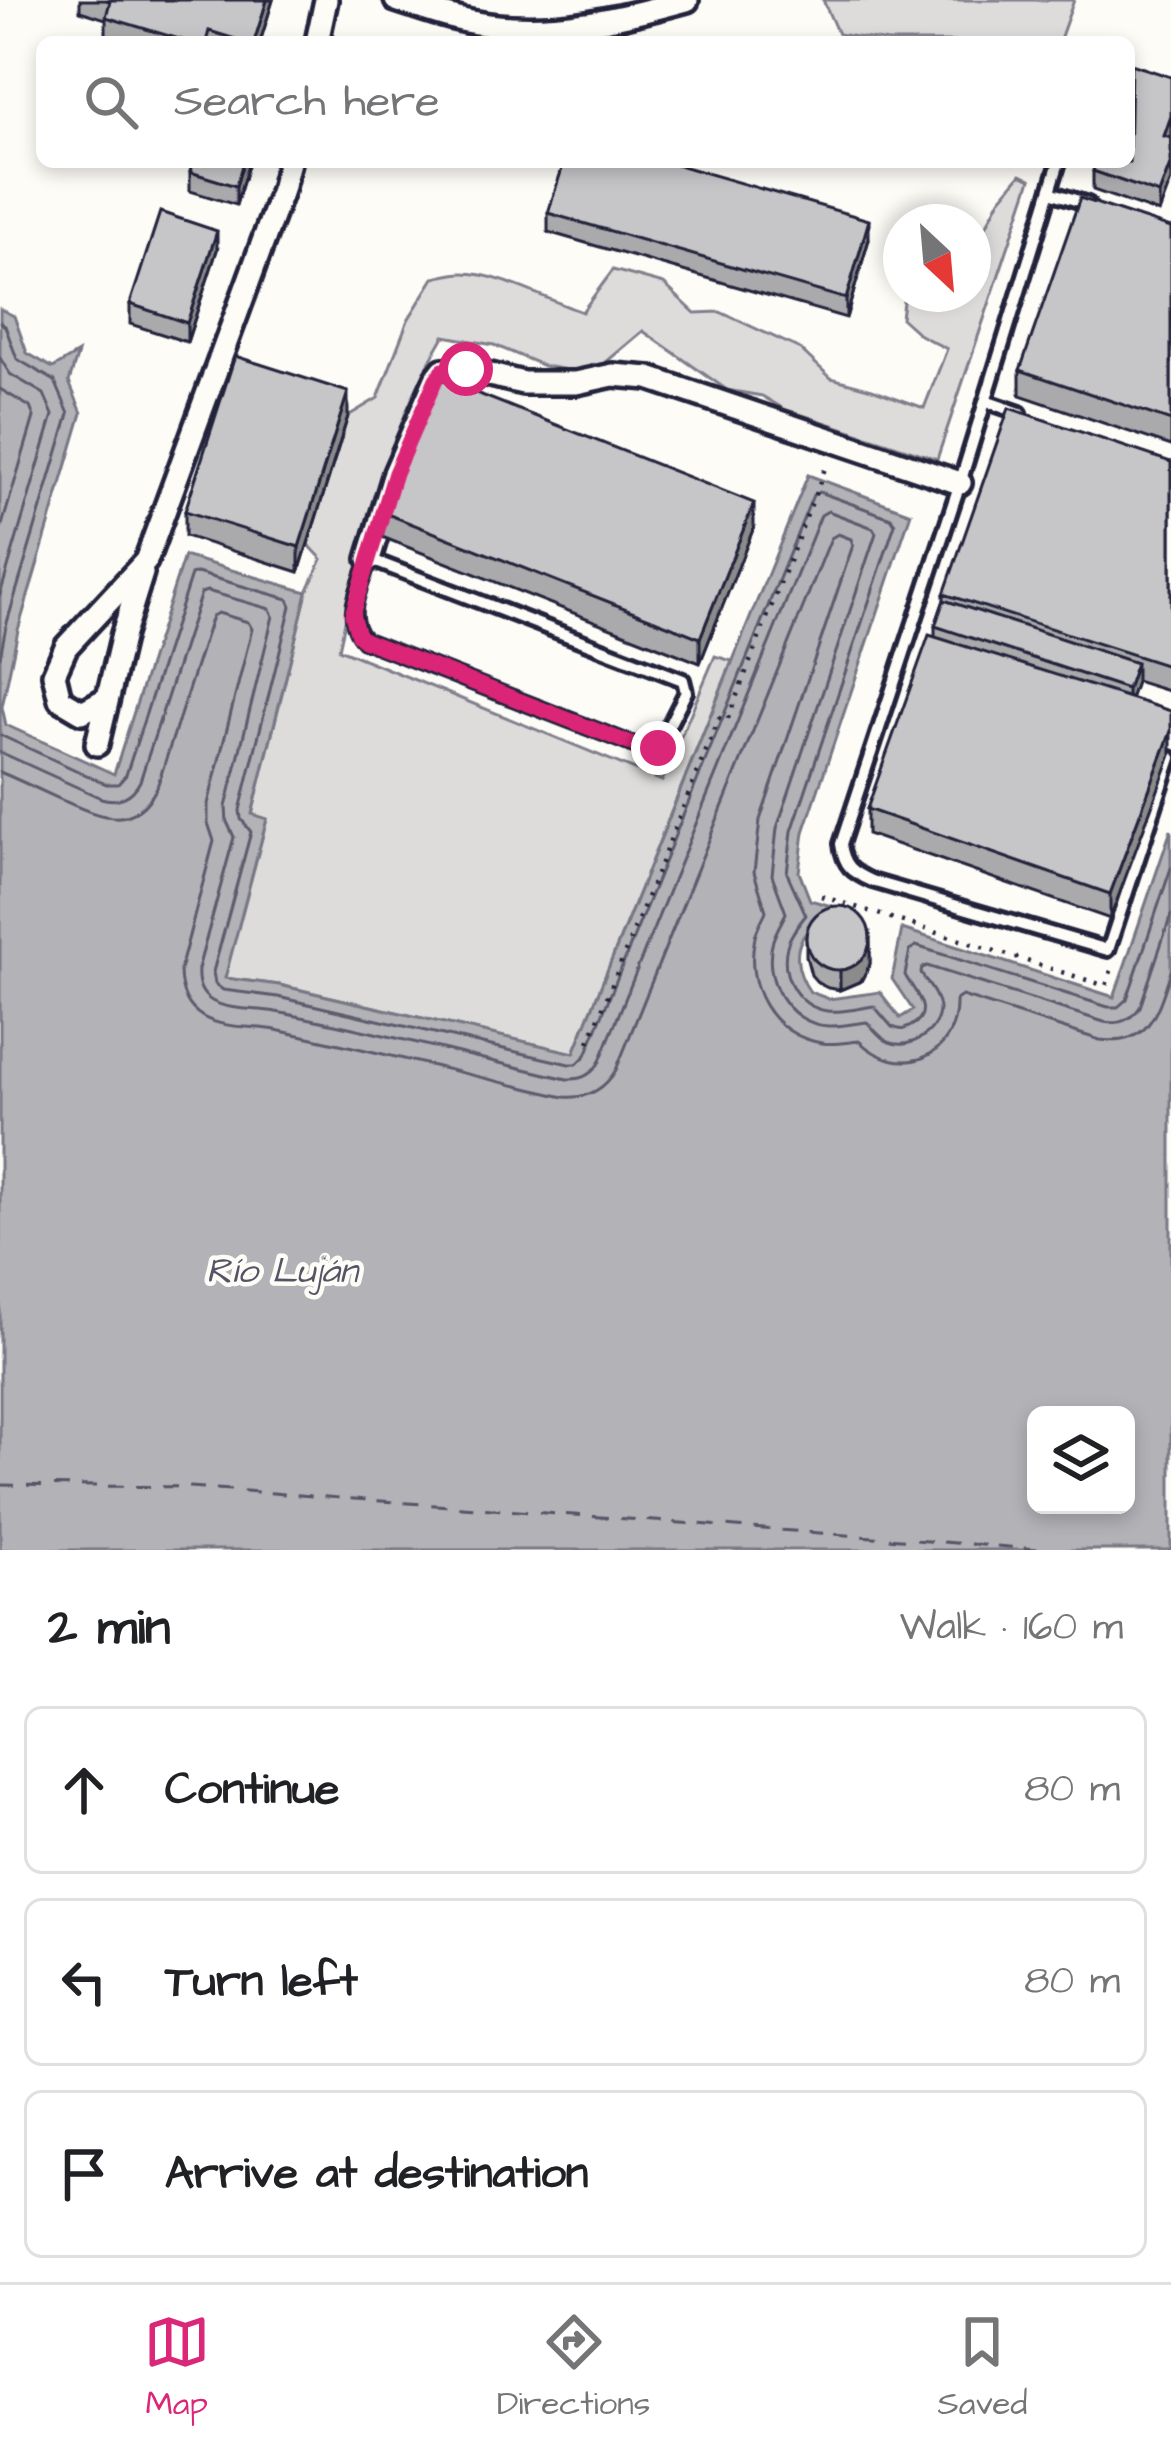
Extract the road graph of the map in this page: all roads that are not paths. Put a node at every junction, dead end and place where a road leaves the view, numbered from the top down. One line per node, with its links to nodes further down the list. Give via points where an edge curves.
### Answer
1 (326, 0): 4 (street)
2 (396, 0): 3 (street, via 475,23 544,29)
3 (687, 0)
4 (317, 36)
5 (288, 168): 13 (street)
6 (1057, 168): 7 (lane)
7 (1050, 192): 8 (lane); 9 (lane)
8 (1110, 211)
9 (985, 401): 10 (lane); 11 (lane)
10 (1026, 415)
11 (960, 483): 12 (street, via 649,378 523,383 443,370 395,473); 16 (lane, via 841,844 844,861 872,880 1108,950)
12 (369, 559): 12 (lane, via 352,615 364,640 658,748 686,692 683,680)
13 (146, 562): 14 (street); 14 (street, via 66,647 54,674 60,699 82,712)
14 (106, 699): 15 (street)
15 (98, 744)
16 (1171, 758)

